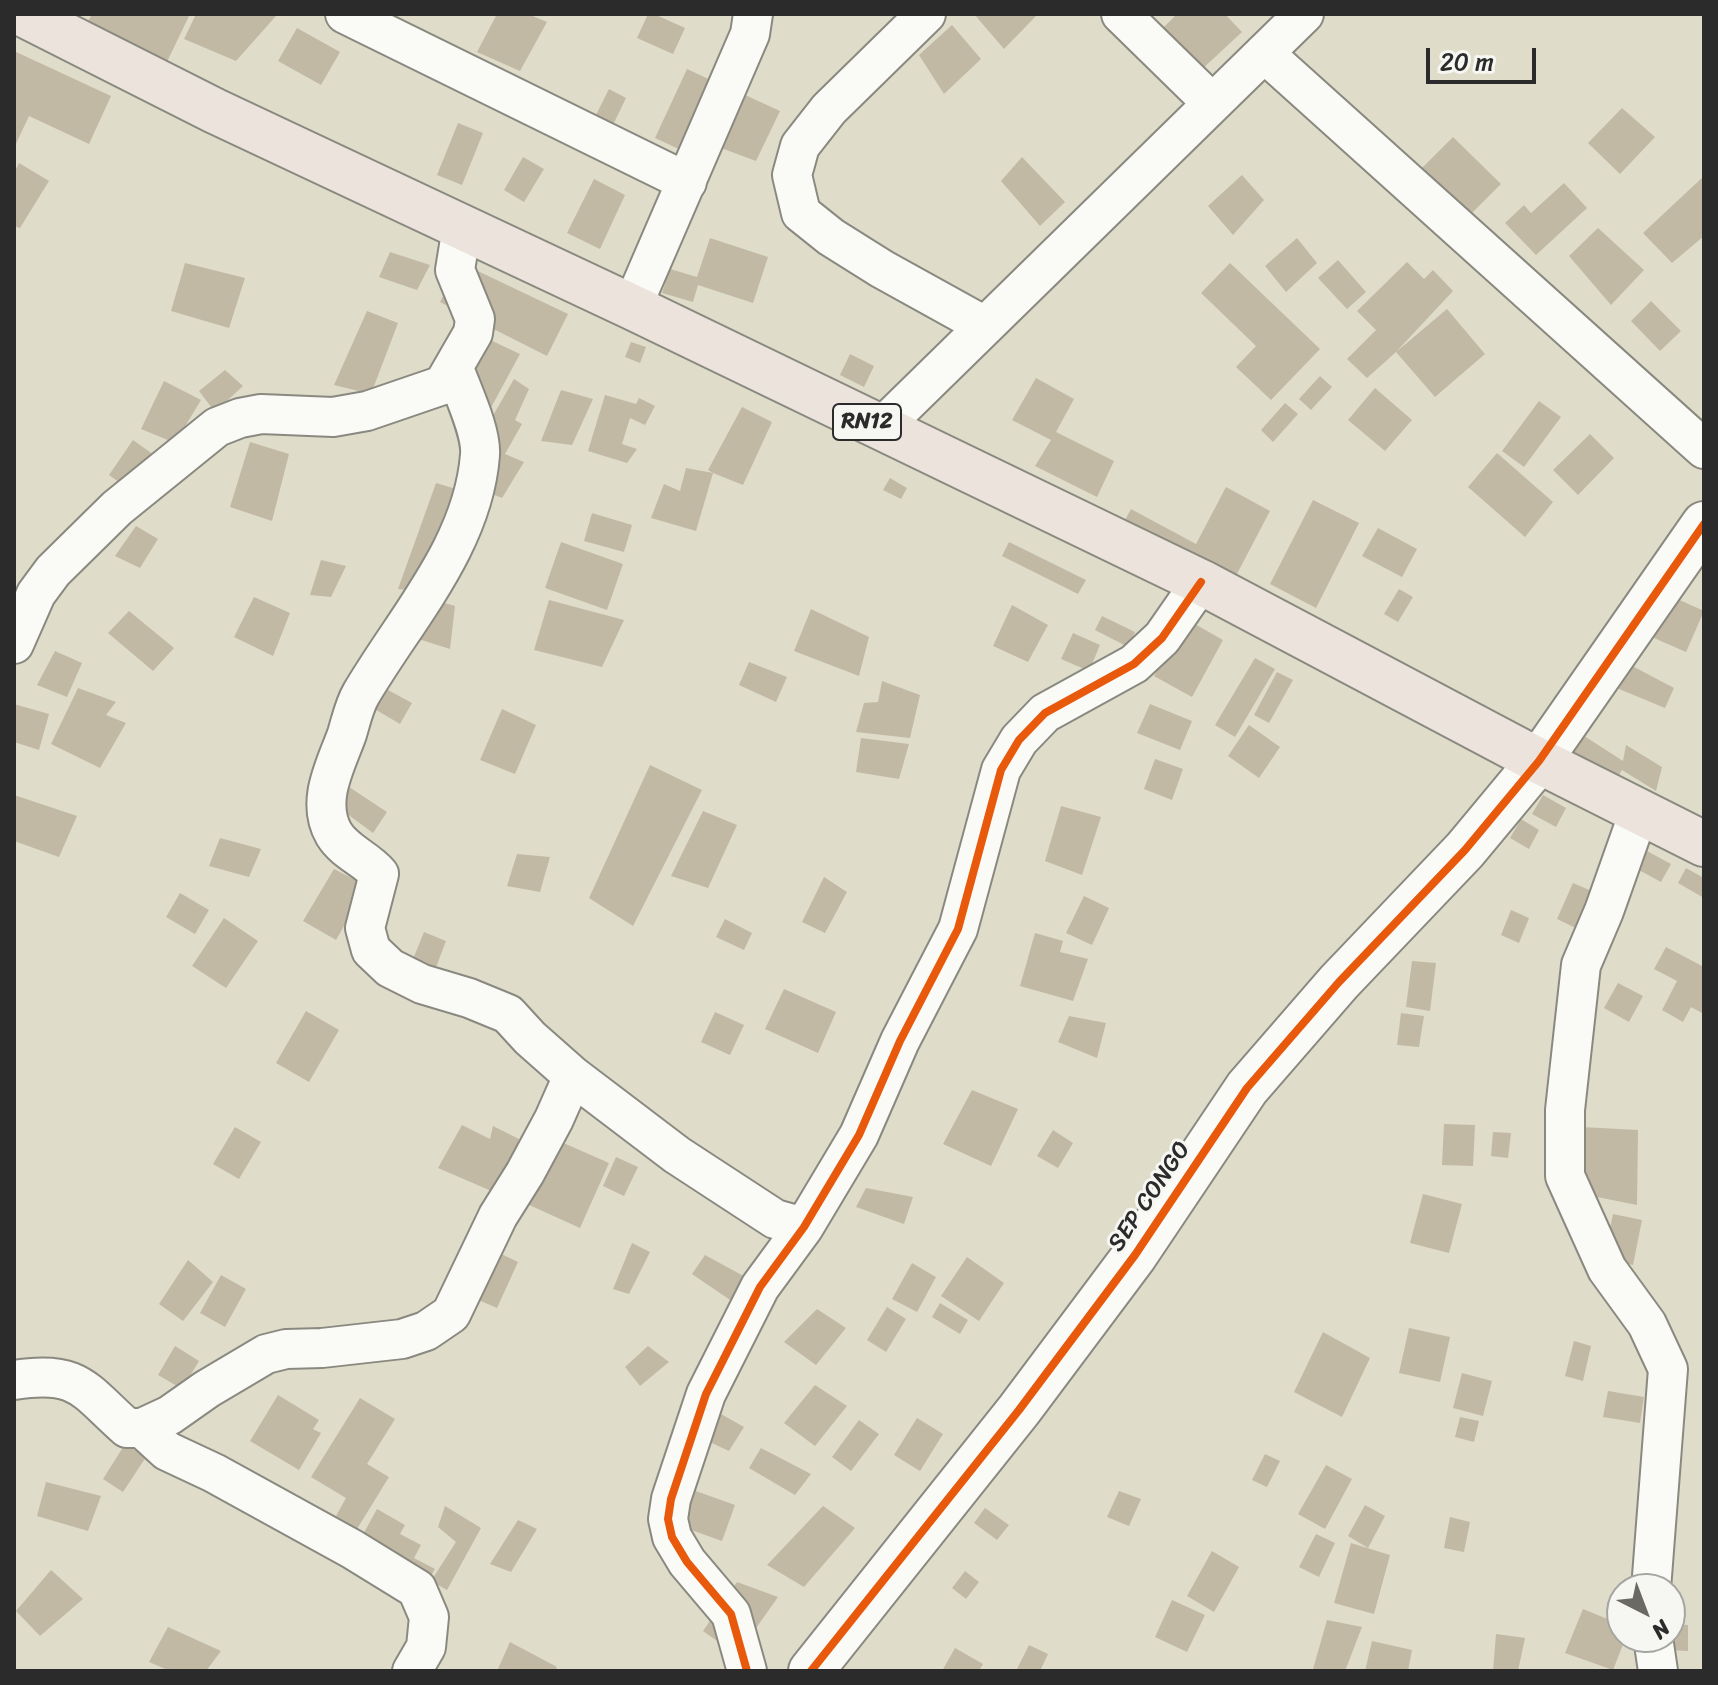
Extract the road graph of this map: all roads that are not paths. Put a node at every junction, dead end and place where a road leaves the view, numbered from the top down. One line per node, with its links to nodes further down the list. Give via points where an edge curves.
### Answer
1 (23, 14): 10 (main road, RN12)
2 (345, 14): 9 (street)
3 (753, 14): 9 (street, via 750,34)
4 (926, 14): 12 (street, via 829,109 800,146 792,175 801,213 831,237)
5 (1121, 14): 8 (street)
6 (1304, 14): 7 (street)
7 (1264, 53): 8 (street); 15 (street)
8 (1212, 103): 12 (street)
9 (687, 182): 11 (street)
10 (462, 227): 11 (main road, RN12); 13 (street, via 455,270 475,319)
11 (632, 307): 14 (main road, RN12)
12 (985, 326): 14 (street)
13 (454, 368): 18 (street, via 443,385 367,411 333,417 261,414 217,427 117,508 53,571 36,594); 22 (street, via 481,452 476,481 464,521 438,573 360,697 327,790 327,815 347,850 379,874 365,928 371,950 390,968 422,984 508,1014)
14 (880, 429): 17 (main road, RN12)
15 (1704, 449)
16 (1704, 524): 19 (street, SEP CONGO)
17 (1201, 582): 19 (main road, RN12); 23 (street, via 1162,638 1134,664 1045,713 1019,740 1001,770 958,929 859,1135)
18 (14, 644)
19 (1539, 761): 20 (main road, RN12); 29 (street, SEP CONGO, via 1465,850 1247,1088 1135,1255 1037,1387)
20 (1639, 812): 21 (main road, RN12); 26 (street, via 1581,965 1565,1110 1565,1176 1607,1269 1647,1324 1668,1369)
21 (1704, 844)
22 (573, 1076): 23 (street, via 724,1187 775,1219); 25 (street, via 451,1314 402,1339 266,1354)
23 (804, 1227): 28 (street, via 760,1287 706,1394 668,1519 687,1562 731,1614)
24 (14, 1380): 25 (street, via 68,1379 127,1428)
25 (142, 1428): 27 (street, via 167,1451 417,1589 429,1617 426,1647)
26 (1652, 1573)
27 (412, 1671)
28 (747, 1671)
29 (811, 1671)

